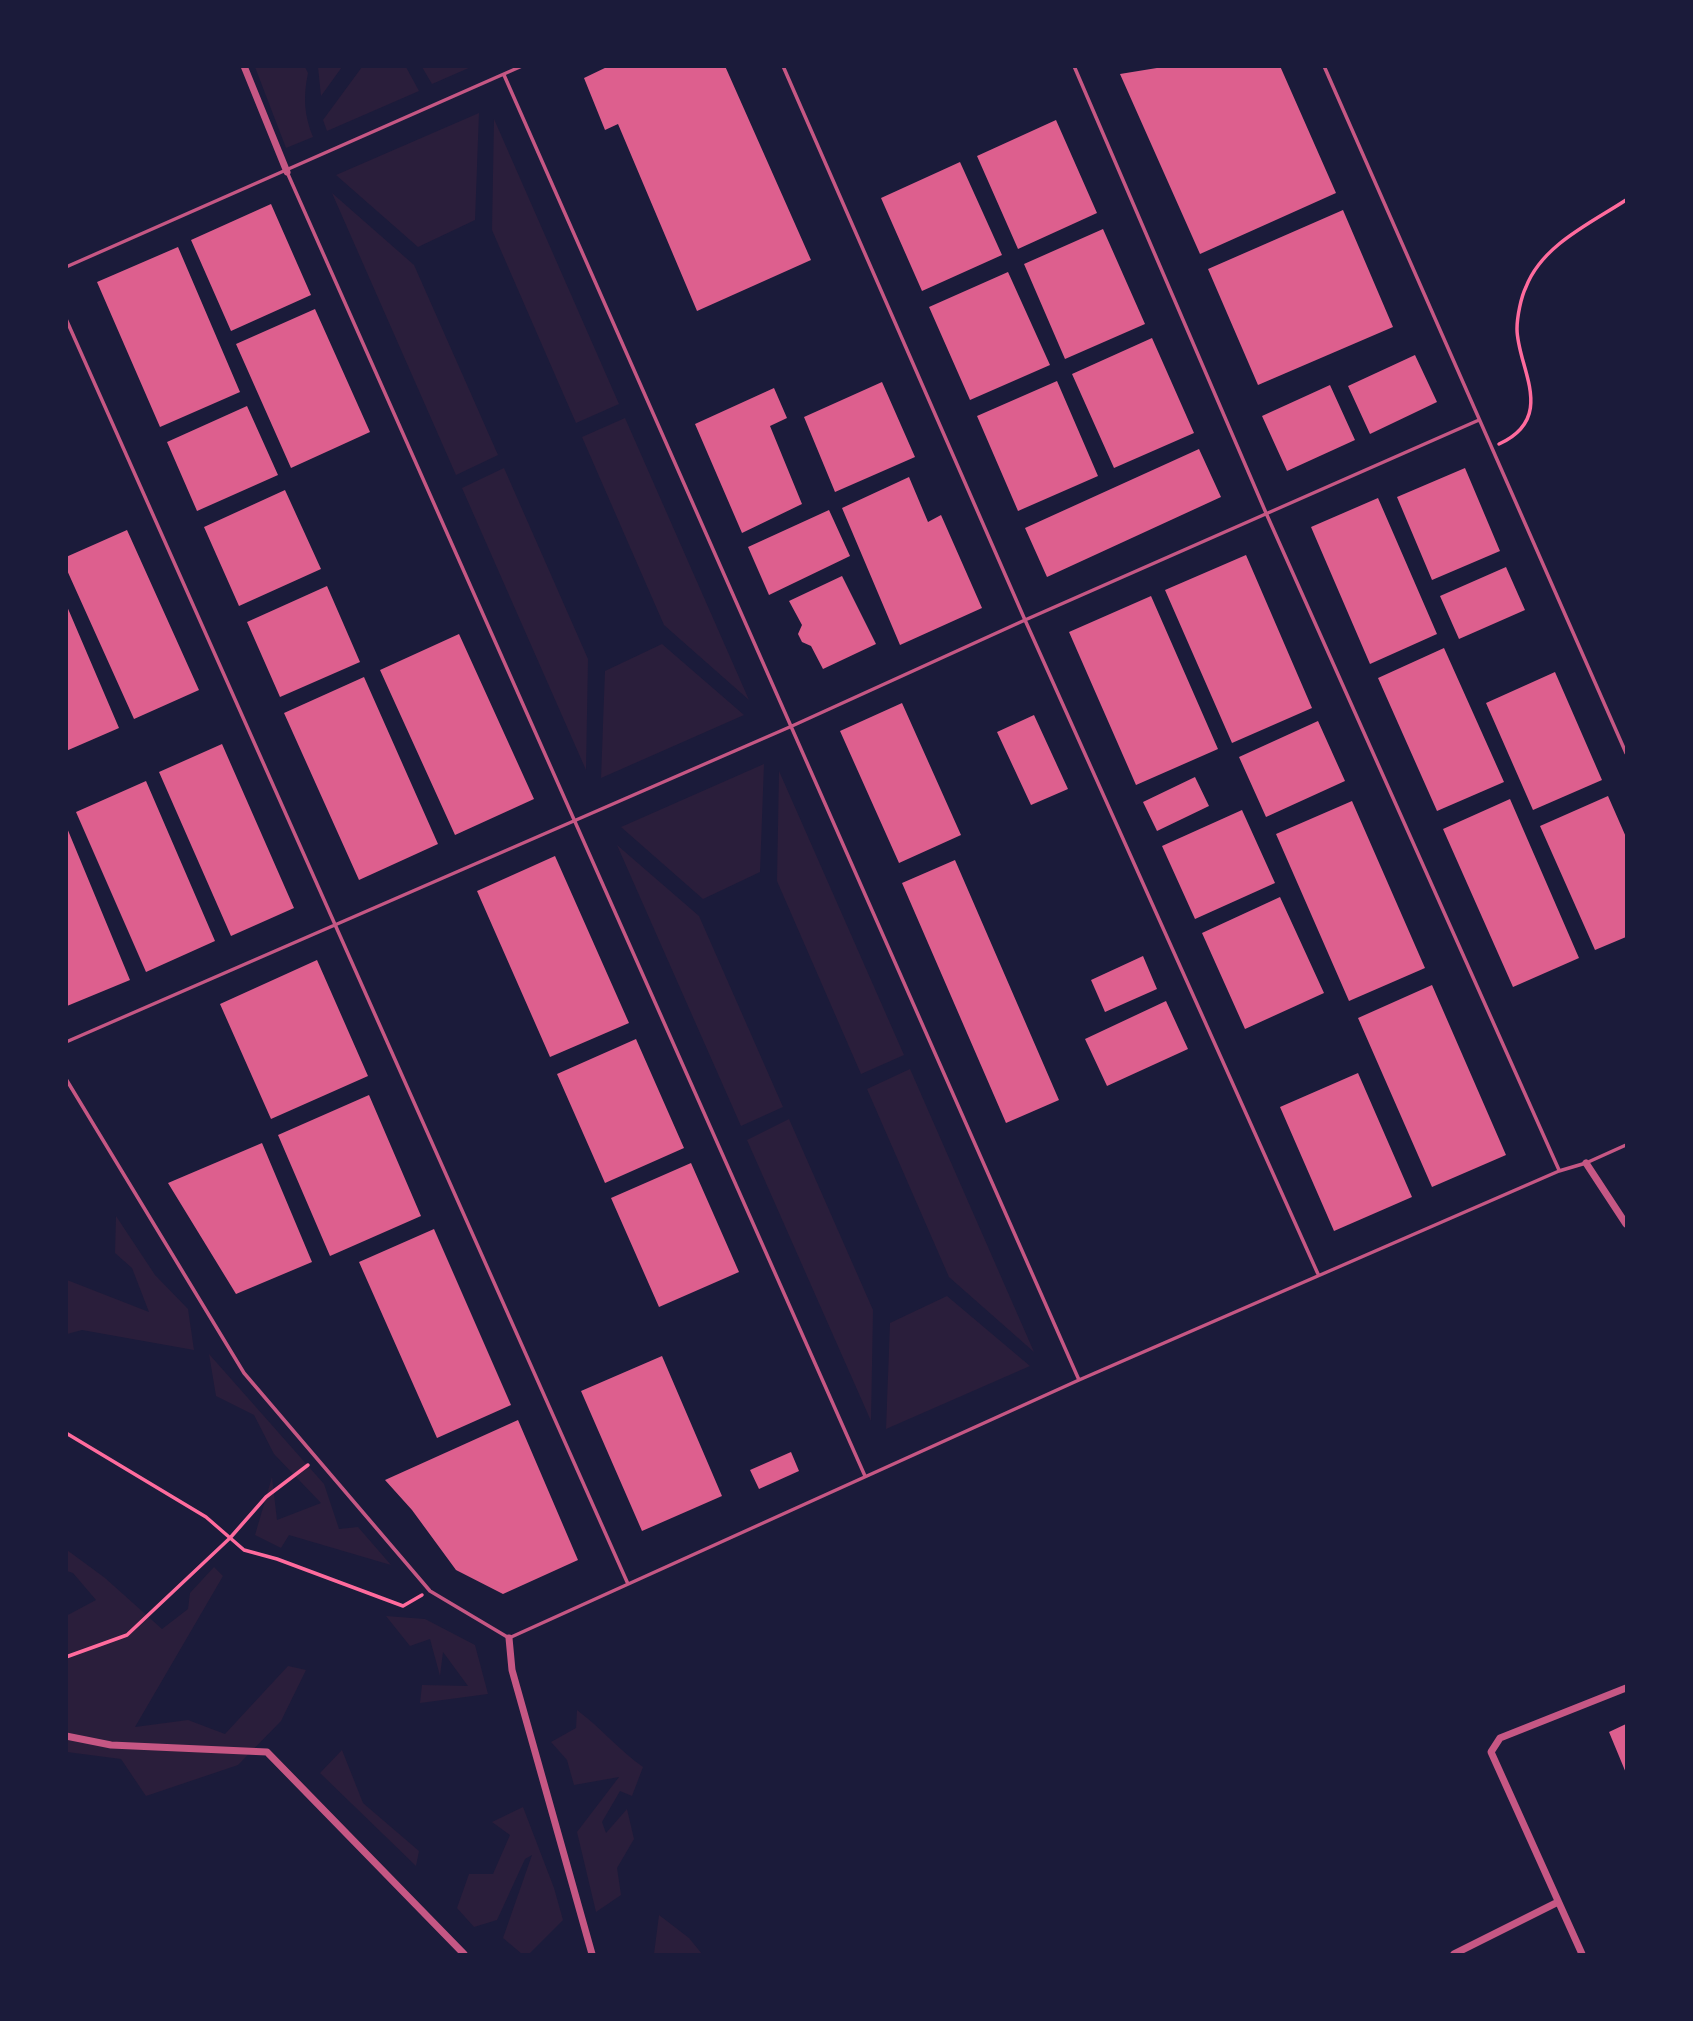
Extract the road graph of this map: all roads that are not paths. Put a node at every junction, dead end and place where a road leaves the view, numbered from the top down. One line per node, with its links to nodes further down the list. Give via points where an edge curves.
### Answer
1 (244, 66): 7 (street)
2 (522, 66): 6 (lane)
3 (783, 66): 12 (lane)
4 (1074, 66): 11 (lane)
5 (1324, 66): 10 (lane)
6 (504, 75): 7 (lane); 13 (lane)
7 (287, 172): 8 (lane); 15 (lane)
8 (66, 267)
9 (66, 319): 16 (lane)
10 (1479, 420): 11 (lane); 14 (lane)
11 (1266, 513): 12 (lane); 21 (lane)
12 (1025, 620): 13 (lane); 23 (lane)
13 (792, 726): 15 (lane); 24 (lane)
14 (1626, 753)
15 (576, 820): 16 (lane); 25 (lane)
16 (337, 924): 17 (lane); 26 (lane)
17 (66, 1042)
18 (66, 1079): 27 (lane, via 244,1373 430,1591)
19 (1626, 1145): 20 (lane)
20 (1586, 1163): 21 (lane); 22 (street)
21 (1559, 1171): 23 (lane)
22 (1626, 1224)
23 (1318, 1275): 24 (lane)
24 (1079, 1380): 25 (lane)
25 (865, 1476): 26 (lane)
26 (628, 1584): 27 (lane)
27 (509, 1637): 32 (street, via 512,1670)
28 (1626, 1688): 30 (street, via 1500,1738 1491,1752)
29 (66, 1736): 31 (street, via 111,1745 267,1752)
30 (1558, 1902): 33 (street); 34 (street)
31 (464, 1955)
32 (592, 1955)
33 (1454, 1955)
34 (1582, 1955)

